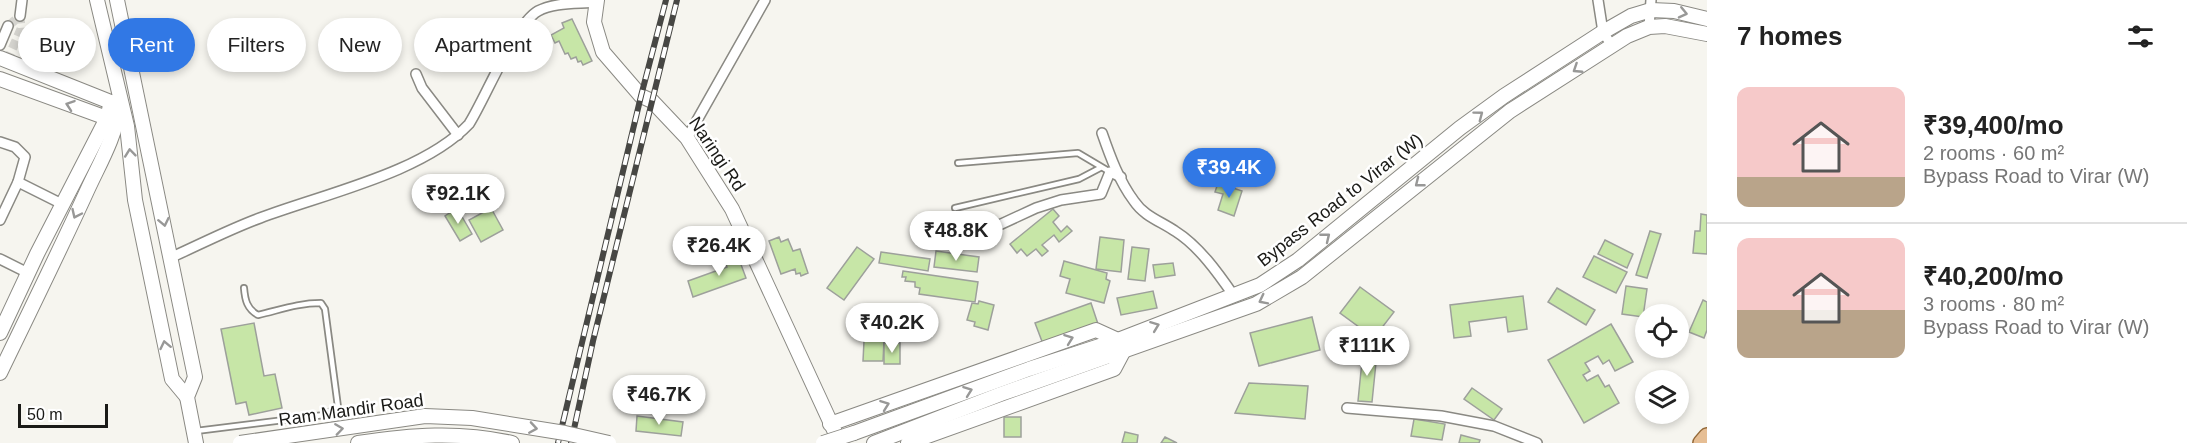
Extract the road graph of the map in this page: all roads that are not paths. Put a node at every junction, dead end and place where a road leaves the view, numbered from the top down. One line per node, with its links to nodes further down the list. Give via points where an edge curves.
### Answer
1 (22, 0): 8 (street)
2 (97, 0): 19 (street)
3 (117, 0): 20 (street)
4 (765, 0): 25 (street)
5 (1598, 0): 12 (street)
6 (597, 1): 24 (street, via 549,7 527,20 477,111); 25 (street, Naringi Rd, via 594,22 603,52 641,96 652,101)
7 (1651, 5): 9 (street, one-way to 9); 11 (street); 12 (street, Bypass Road to Virar (W))
8 (20, 16)
9 (1707, 19)
10 (8, 26): 14 (street)
11 (1649, 27): 13 (street); 15 (street)
12 (1602, 32): 15 (street); 40 (street, Bypass Road to Virar (W), one-way to 12, via 1260,285 1298,260 1460,128)
13 (1707, 34)
14 (0, 45)
15 (1612, 46): 42 (street, one-way to 42, via 1510,111 1358,234 1278,292 1256,304)
16 (0, 58): 19 (street)
17 (416, 74): 24 (street, via 422,88)
18 (0, 79): 21 (street, one-way to 18)
19 (118, 105): 20 (street); 21 (street); 21 (street)
20 (141, 113): 22 (street)
21 (117, 122): 22 (street); 32 (street); 43 (street, one-way to 43, via 46,281); 46 (street, one-way to 21, via 172,379)
22 (145, 133): 36 (street, one-way to 36)
23 (1102, 133): 30 (street)
24 (459, 135): 36 (street, via 418,161 258,218)
25 (687, 138): 48 (street, Naringi Rd, via 732,210)
26 (0, 142): 31 (street, via 15,147 24,158)
27 (958, 163): 28 (lane, via 1078,153)
28 (1100, 168): 29 (lane); 33 (lane, via 1079,179)
29 (1110, 172): 30 (street); 35 (street, via 1101,194 1036,208)
30 (1121, 177): 40 (street, via 1134,201 1150,217 1176,231)
31 (18, 182): 32 (street); 34 (street)
32 (62, 204): 38 (street)
33 (955, 208)
34 (0, 220)
35 (969, 239)
36 (172, 258): 46 (street, via 195,377)
37 (0, 259): 38 (street)
38 (28, 273): 41 (street)
39 (244, 288): 50 (lane, via 247,304 258,315 288,306 321,303 338,407 324,416)
40 (1234, 296): 42 (street, Bypass Road to Virar (W), one-way to 40)
41 (0, 333)
42 (1121, 346): 44 (street); 48 (street, one-way to 42, via 1096,330); 58 (street, via 1114,369)
43 (3, 358): 45 (street)
44 (1082, 359): 55 (street, one-way to 44, bridge); 57 (street)
45 (0, 373)
46 (187, 397): 50 (street)
47 (1347, 408): 59 (street, via 1441,416 1494,426)
48 (830, 424): 56 (street, Naringi Rd)
49 (1707, 436): 60 (main road)
50 (195, 437)
51 (240, 443): 54 (street, Ram Mandir Road, one-way to 54, bridge, via 425,416 472,418)
52 (358, 443): 53 (street, via 441,434)
53 (512, 443)
54 (609, 443)
55 (823, 443)
56 (840, 443)
57 (874, 443)
58 (908, 443)
59 (1537, 443)
60 (1701, 443)

